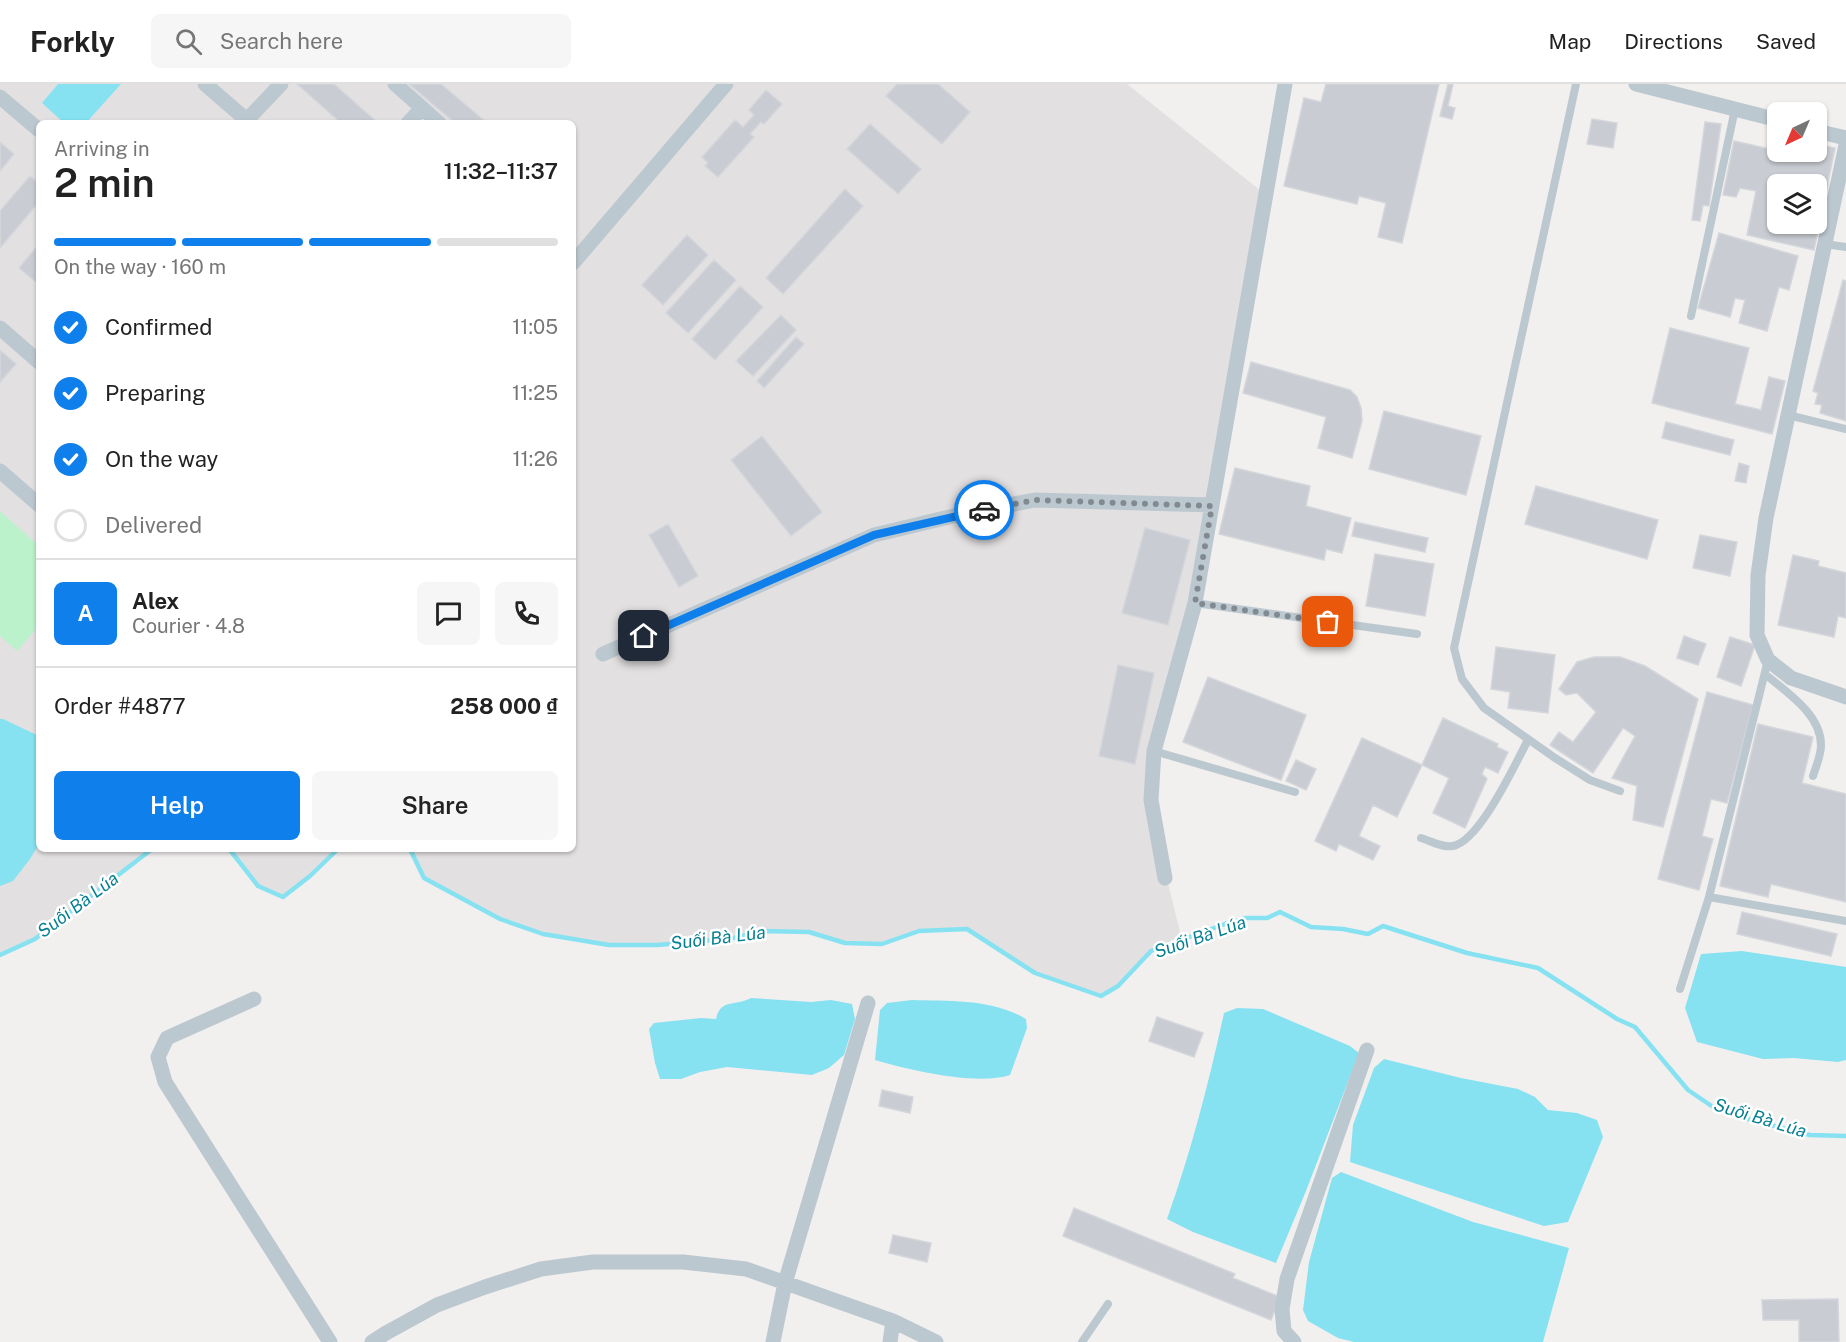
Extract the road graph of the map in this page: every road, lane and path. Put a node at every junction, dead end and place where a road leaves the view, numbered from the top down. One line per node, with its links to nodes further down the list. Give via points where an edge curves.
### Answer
1 (205, 84): 12 (street)
2 (281, 84): 13 (street)
3 (395, 84): 9 (street)
4 (726, 84): 21 (street)
5 (1285, 84): 30 (street)
6 (1576, 84): 36 (lane, via 1454,648 1462,679 1479,701)
7 (1636, 84): 10 (street)
8 (0, 97): 16 (street)
9 (422, 108): 14 (street); 15 (street)
10 (1735, 109): 11 (street); 23 (lane)
11 (1767, 117)
12 (246, 120)
13 (250, 120)
14 (411, 120)
15 (436, 120)
16 (36, 127)
17 (1827, 134): 18 (street)
18 (1846, 138)
19 (1846, 144): 20 (street)
20 (1825, 244): 22 (lane); 26 (street)
21 (579, 245)
22 (1846, 247)
23 (1691, 316)
24 (0, 328): 25 (street)
25 (36, 359)
26 (1788, 415): 27 (lane); 34 (street, via 1758,575 1757,635)
27 (1846, 429)
28 (0, 471): 29 (street)
29 (36, 502)
30 (1212, 506): 31 (street); 33 (street, via 1035,500 885,532)
31 (1195, 603): 32 (lane); 37 (street)
32 (1417, 634)
33 (603, 654)
34 (1767, 667): 35 (street); 38 (lane, via 1806,710 1820,733 1821,746); 43 (lane)
35 (1846, 697)
36 (1528, 740): 39 (lane, via 1590,780); 41 (lane, via 1478,828 1467,839 1447,846)
37 (1154, 751): 40 (lane); 42 (street, via 1151,800)
38 (1813, 776)
39 (1620, 791)
40 (1295, 792)
41 (1421, 838)
42 (1165, 878)
43 (1709, 897): 44 (lane); 45 (lane)
44 (1846, 921)
45 (1680, 989)
46 (254, 999): 52 (street, via 166,1038 158,1057 165,1082)
47 (868, 1003): 49 (street)
48 (1367, 1050): 58 (street, via 1287,1279 1282,1309 1284,1331)
49 (785, 1283): 51 (street); 53 (street, via 746,1269 683,1262 593,1262 541,1269 437,1305); 54 (street)
50 (1108, 1304): 57 (lane)
51 (892, 1321): 55 (street); 56 (street)
52 (330, 1342)
53 (372, 1342)
54 (773, 1342)
55 (890, 1342)
56 (936, 1342)
57 (1082, 1342)
58 (1294, 1342)

